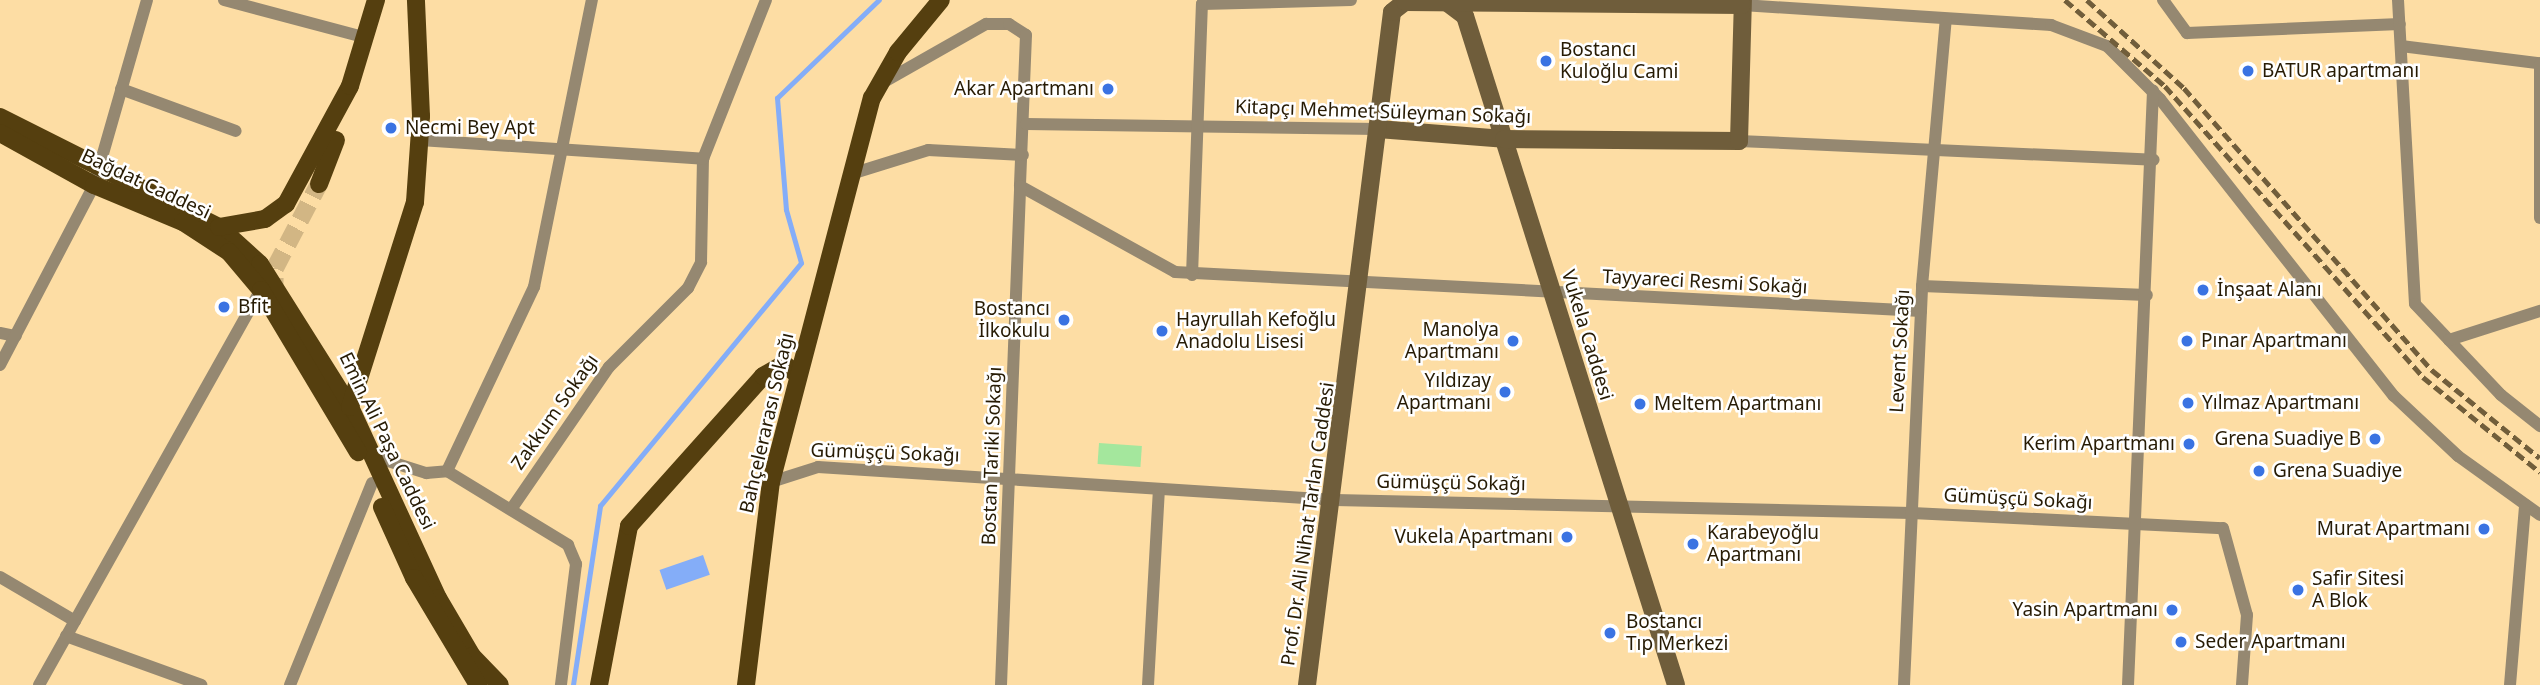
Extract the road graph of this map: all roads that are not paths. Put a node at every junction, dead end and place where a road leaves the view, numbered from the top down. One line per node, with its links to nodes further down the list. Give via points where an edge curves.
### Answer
1 (147, 0): 20 (street)
2 (224, 0): 15 (street)
3 (376, 0): 15 (main road)
4 (416, 0): 29 (main road)
5 (593, 0): 31 (street)
6 (766, 0): 34 (street, Zakkum Sokağı)
7 (941, 0): 18 (main road, Bahçelerarası Sokağı)
8 (1351, 0): 24 (street, via 1202,5)
9 (2163, 0): 14 (street, via 2187,33)
10 (2398, 0): 14 (street)
11 (1743, 3): 12 (main road, Prof. Dr. Ali Nihat Tarlan Caddesi); 13 (street); 30 (main road)
12 (1449, 4): 25 (main road, Prof. Dr. Ali Nihat Tarlan Caddesi, via 1405,2 1392,12); 28 (main road, Vukela Caddesi, via 1465,16)
13 (1946, 19): 21 (street, via 2051,25 2091,36); 32 (street, Levent Sokağı)
14 (2400, 24): 16 (street)
15 (367, 38): 19 (main road)
16 (2401, 46): 17 (street); 53 (street, via 2415,304)
17 (2538, 63): 40 (street)
18 (878, 85): 23 (street, Bostan Tariki Sokağı, via 943,44 986,24 1009,24 1026,35); 36 (main road, Bahçelerarası Sokağı)
19 (350, 86): 38 (main road); 41 (main road, via 286,204 265,219)
20 (121, 89): 26 (street); 37 (street)
21 (2154, 91): 35 (street); 66 (street, via 2394,396 2458,456)
22 (0, 117): 37 (main road, Bağdat Caddesi)
23 (1026, 124): 24 (street, Kitapçı Mehmet Süleyman Sokağı); 33 (street, Bostan Tariki Sokağı)
24 (1199, 127): 25 (street, Kitapçı Mehmet Süleyman Sokağı); 42 (street)
25 (1378, 129): 28 (main road, Kitapçı Mehmet Süleyman Sokağı); 43 (main road, Prof. Dr. Ali Nihat Tarlan Caddesi)
26 (236, 131)
27 (0, 133): 37 (main road, Bağdat Caddesi)
28 (1504, 139): 30 (main road, Kitapçı Mehmet Süleyman Sokağı); 46 (main road, Vukela Caddesi)
29 (420, 140): 31 (street); 56 (main road, via 415,202 395,279)
30 (1739, 141): 32 (street)
31 (561, 147): 34 (street); 60 (street, via 534,287)
32 (1934, 150): 35 (street); 44 (street, Levent Sokağı)
33 (1023, 155): 36 (street, via 928,150); 39 (street, Bostan Tariki Sokağı)
34 (703, 159): 68 (street, Zakkum Sokağı, via 701,262 688,288 609,367)
35 (2154, 160): 47 (street)
36 (851, 174): 55 (main road, Bahçelerarası Sokağı)
37 (96, 177): 41 (main road, Bağdat Caddesi); 45 (main road, Bağdat Caddesi, via 214,240); 52 (street)
38 (319, 184)
39 (1020, 186): 42 (street, Tayyareci Resmi Sokağı, via 1175,272); 61 (street, Bostan Tariki Sokağı)
40 (2540, 218)
41 (219, 227): 56 (main road, Emin Ali Paşa Caddesi, via 280,289)
42 (1192, 275): 43 (street, Tayyareci Resmi Sokağı)
43 (1361, 280): 46 (street, Tayyareci Resmi Sokağı); 65 (main road, Prof. Dr. Ali Nihat Tarlan Caddesi)
44 (1922, 286): 47 (street); 48 (street, Levent Sokağı)
45 (261, 290): 58 (main road, Emin Ali Paşa Caddesi); 74 (street)
46 (1553, 293): 48 (street, Tayyareci Resmi Sokağı); 67 (main road, Vukela Caddesi)
47 (2147, 295): 71 (street)
48 (1921, 311): 69 (street, Levent Sokağı)
49 (2540, 311): 53 (street)
50 (287, 318): 58 (main road)
51 (0, 333): 52 (street)
52 (16, 336): 54 (street)
53 (2449, 341): 57 (street)
54 (0, 365)
55 (797, 374): 62 (main road, Bahçelerarası Sokağı); 82 (main road, via 784,364 763,376 629,526)
56 (350, 407): 59 (main road, Emin Ali Paşa Caddesi)
57 (2540, 426)
58 (352, 437): 63 (main road, Emin Ali Paşa Caddesi)
59 (372, 456): 60 (street, via 426,473); 80 (main road, Emin Ali Paşa Caddesi, via 438,598 472,656)
60 (447, 471): 68 (street)
61 (1011, 477): 62 (street, Gümüşçü Sokağı, via 818,467); 64 (street, Gümüşçü Sokağı); 85 (street, Bostan Tariki Sokağı)
62 (771, 482): 73 (main road, Bahçelerarası Sokağı)
63 (372, 483): 78 (street); 79 (main road, Emin Ali Paşa Caddesi, via 414,578)
64 (1159, 490): 65 (street, Gümüşçü Sokağı); 86 (street)
65 (1335, 500): 67 (street, Gümüşçü Sokağı); 87 (main road, Prof. Dr. Ali Nihat Tarlan Caddesi)
66 (2525, 505): 70 (street); 92 (street)
67 (1618, 506): 69 (street, Gümüşçü Sokağı); 88 (main road, Vukela Caddesi)
68 (512, 508): 81 (street, via 568,545 576,564)
69 (1912, 513): 71 (street, Gümüşçü Sokağı); 89 (street, Levent Sokağı)
70 (2540, 515)
71 (2135, 524): 90 (street); 91 (street, Gümüşçü Sokağı, via 2223,528 2247,615)
72 (0, 577): 74 (street)
73 (754, 614): 83 (main road, Bahçelerarası Sokağı); 84 (main road)
74 (75, 621): 75 (street)
75 (66, 636): 76 (street); 77 (street)
76 (39, 685)
77 (201, 685)
78 (290, 685)
79 (478, 685)
80 (499, 685)
81 (561, 685)
82 (599, 685)
83 (746, 685)
84 (758, 685)
85 (1001, 685)
86 (1148, 685)
87 (1307, 685)
88 (1676, 685)
89 (1904, 685)
90 (2128, 685)
91 (2242, 685)
92 (2510, 685)

